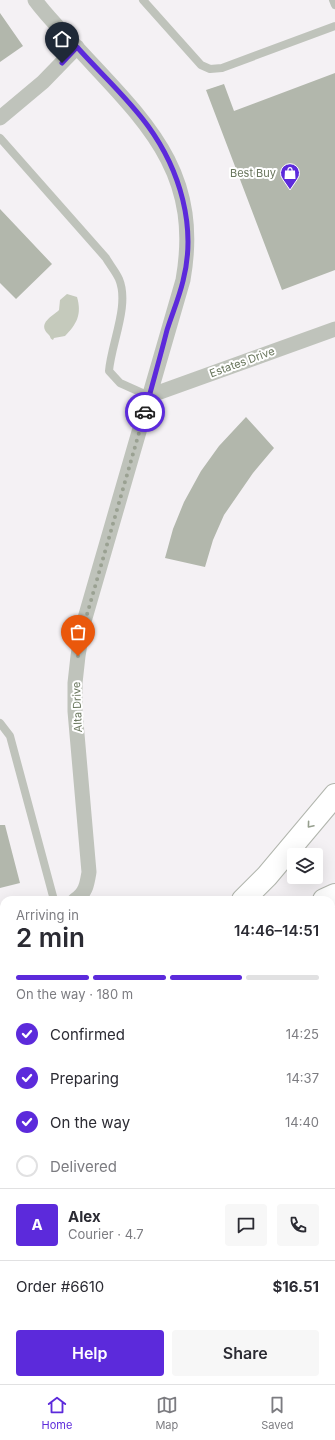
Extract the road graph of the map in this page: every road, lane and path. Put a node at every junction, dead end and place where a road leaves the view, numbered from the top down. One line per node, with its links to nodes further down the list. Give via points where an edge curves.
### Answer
1 (35, 0): 6 (street, Alta Drive)
2 (144, 0): 5 (lane, via 201,65 210,69 222,68)
3 (333, 0): 4 (lane)
4 (335, 5)
5 (335, 26)
6 (77, 47): 7 (street, via 43,82); 10 (street, Alta Drive, via 148,126 166,155 185,206 188,236 183,280)
7 (0, 118)
8 (0, 138): 10 (lane, via 106,258 120,280 123,305 110,355 109,371 120,383)
9 (335, 329): 10 (street, Estates Drive)
10 (149, 396): 14 (street, Alta Drive, via 84,625 78,656 75,711 89,872 87,887)
11 (0, 722): 13 (lane, via 10,736)
12 (335, 795): 15 (highway, one-way to 15)
13 (53, 896)
14 (80, 896)
15 (247, 896)

